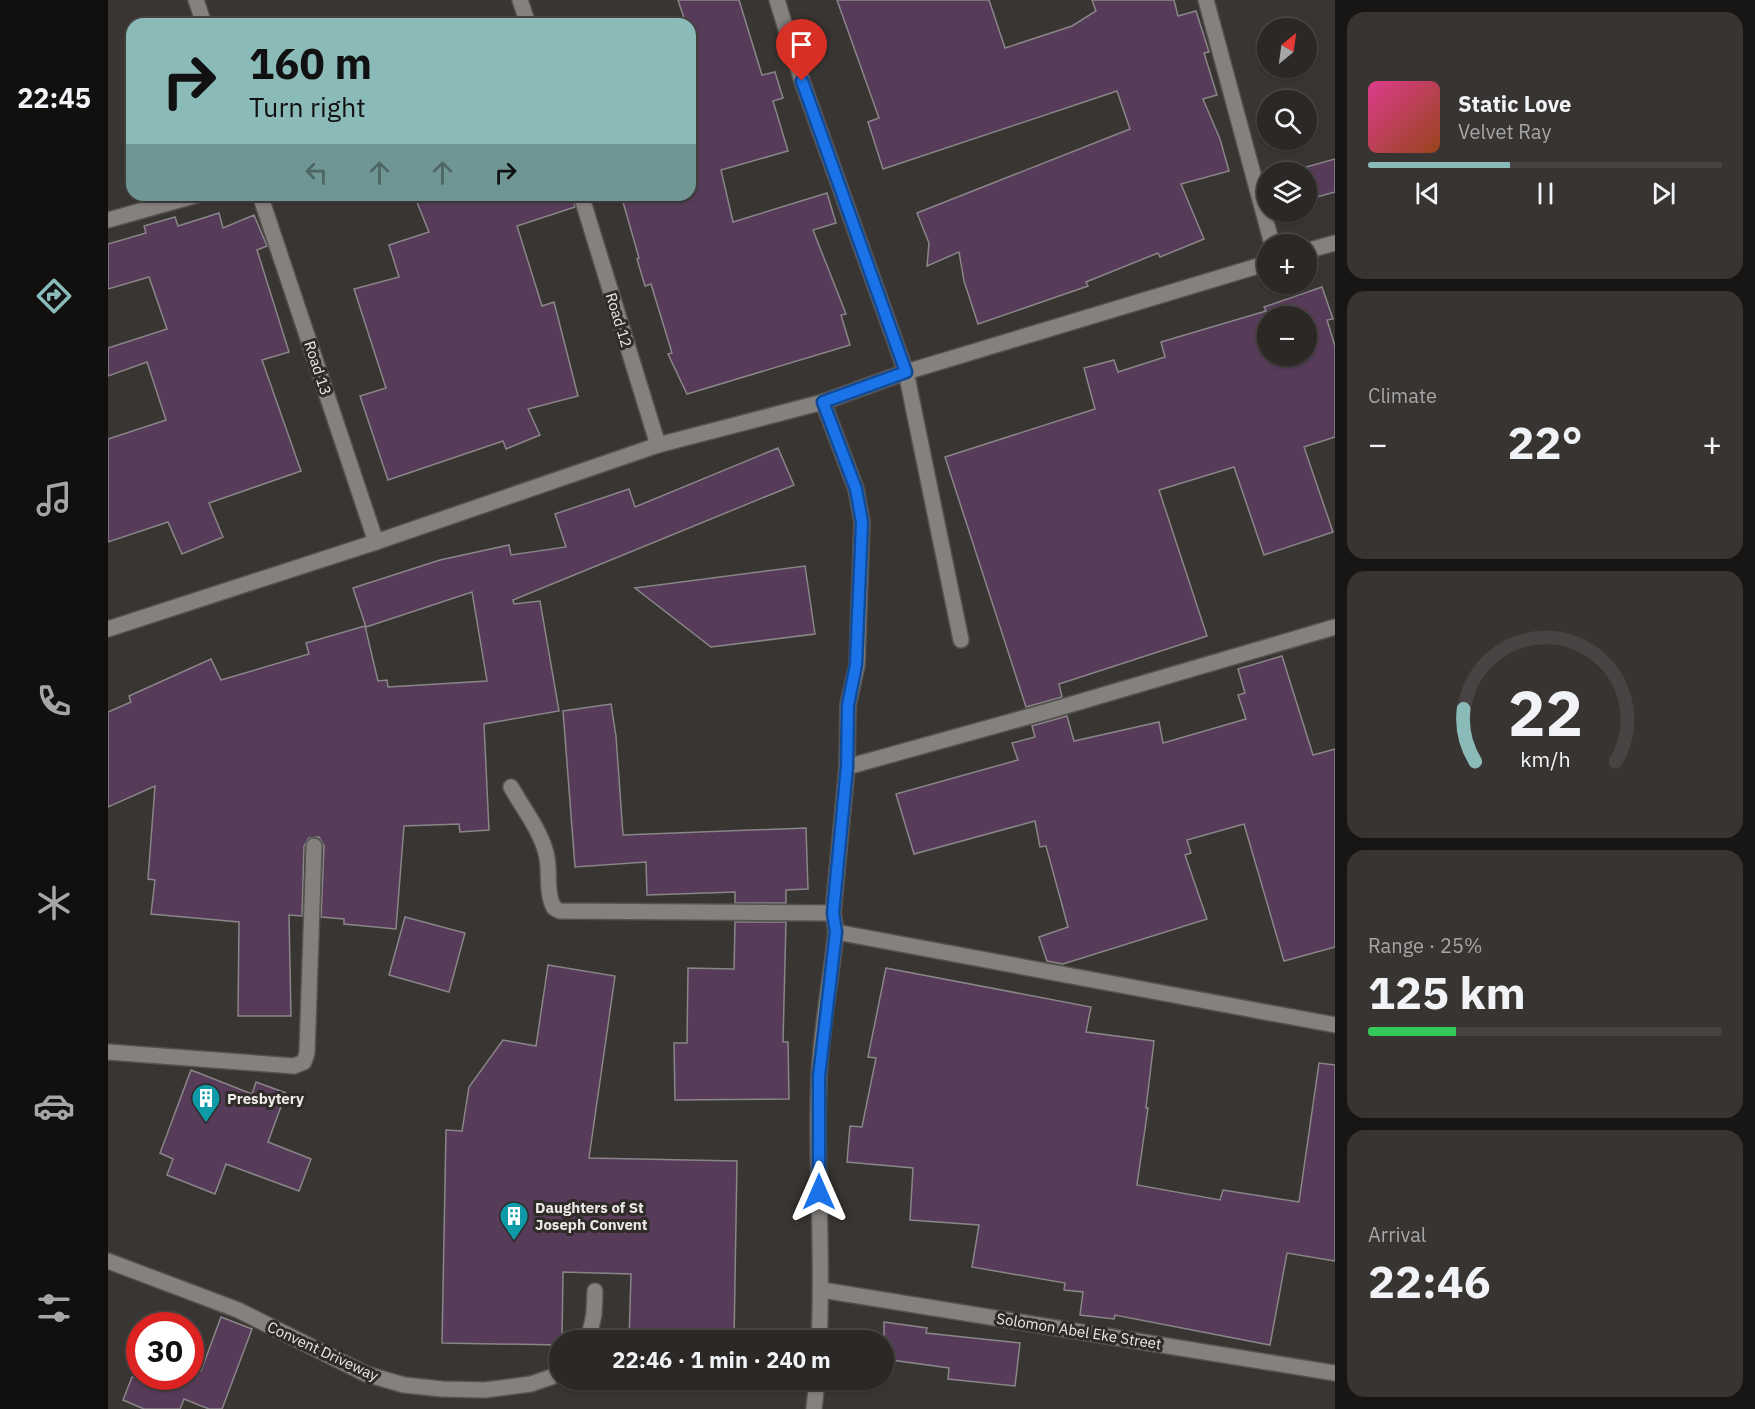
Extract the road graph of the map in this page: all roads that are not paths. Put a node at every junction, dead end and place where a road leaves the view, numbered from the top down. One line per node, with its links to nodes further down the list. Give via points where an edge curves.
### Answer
1 (196, 0): 5 (street)
2 (520, 0): 6 (street)
3 (777, 0): 15 (street)
4 (1206, 0): 11 (street)
5 (202, 18)
6 (526, 18)
7 (176, 201): 10 (street)
8 (262, 201): 18 (street, Road 13)
9 (583, 201): 17 (street, Road 12)
10 (108, 220)
11 (1269, 234)
12 (1335, 243): 13 (street)
13 (1317, 248)
14 (1257, 266): 15 (street)
15 (906, 372): 16 (street); 21 (street)
16 (823, 402): 17 (street); 22 (street, via 856,489 862,522)
17 (658, 445): 18 (street)
18 (376, 542): 20 (street)
19 (1335, 627): 22 (street)
20 (108, 629)
21 (961, 640)
22 (847, 767): 25 (street)
23 (511, 788): 25 (street, via 542,841 547,855 549,899 560,911)
24 (314, 846): 28 (street, via 304,1062 294,1066)
25 (833, 913): 26 (street)
26 (836, 932): 27 (street); 30 (street, via 819,1076)
27 (1335, 1025)
28 (108, 1052)
29 (108, 1261): 35 (street, Convent Driveway, via 238,1310 366,1374 404,1385 484,1390)
30 (822, 1290): 33 (street); 34 (street, Solomon Abel Eke Street)
31 (595, 1291): 32 (street)
32 (590, 1330)
33 (820, 1330)
34 (1335, 1373)
35 (549, 1378)
36 (816, 1390): 37 (street)
37 (814, 1409)

